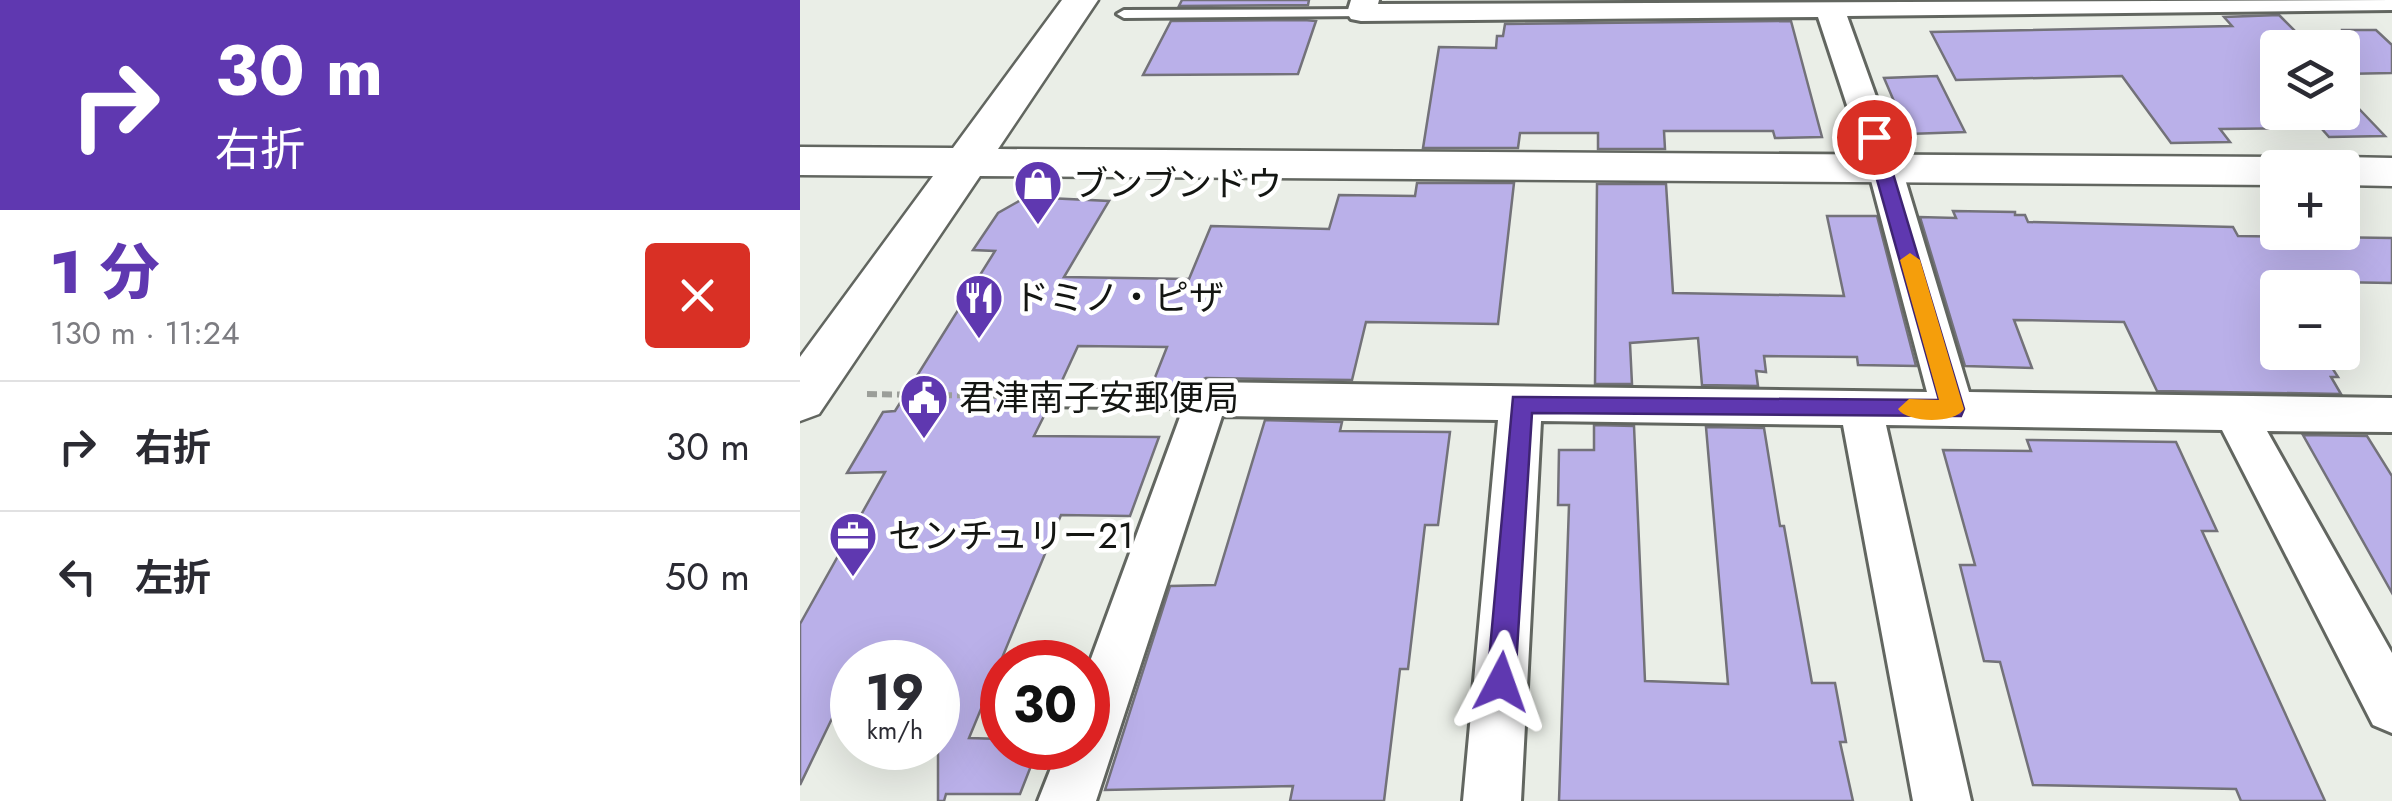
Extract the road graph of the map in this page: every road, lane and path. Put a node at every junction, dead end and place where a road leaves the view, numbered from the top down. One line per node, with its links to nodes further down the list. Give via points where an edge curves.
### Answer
1 (1080, 0): 10 (street)
2 (2284, 2): 3 (street); 4 (street)
3 (2392, 2)
4 (2082, 3): 5 (street)
5 (1828, 4): 6 (street); 11 (street)
6 (1601, 5): 7 (street)
7 (1363, 7): 8 (lane)
8 (1124, 14)
9 (800, 161): 10 (street)
10 (966, 162): 11 (street); 17 (street)
11 (1885, 169): 12 (street); 21 (street)
12 (2260, 171)
13 (2360, 171): 14 (street)
14 (2392, 172)
15 (862, 394): 16 (path)
16 (1030, 397): 18 (lane)
17 (800, 399)
18 (1206, 400): 19 (street); 24 (street)
19 (1521, 403): 20 (street); 28 (street)
20 (1861, 408): 21 (street); 29 (street)
21 (1953, 409): 22 (street)
22 (2235, 413): 23 (street); 25 (street)
23 (2392, 415)
24 (1110, 678)
25 (2392, 706)
26 (1078, 770): 27 (street)
27 (1067, 801)
28 (1492, 801)
29 (1942, 801)

